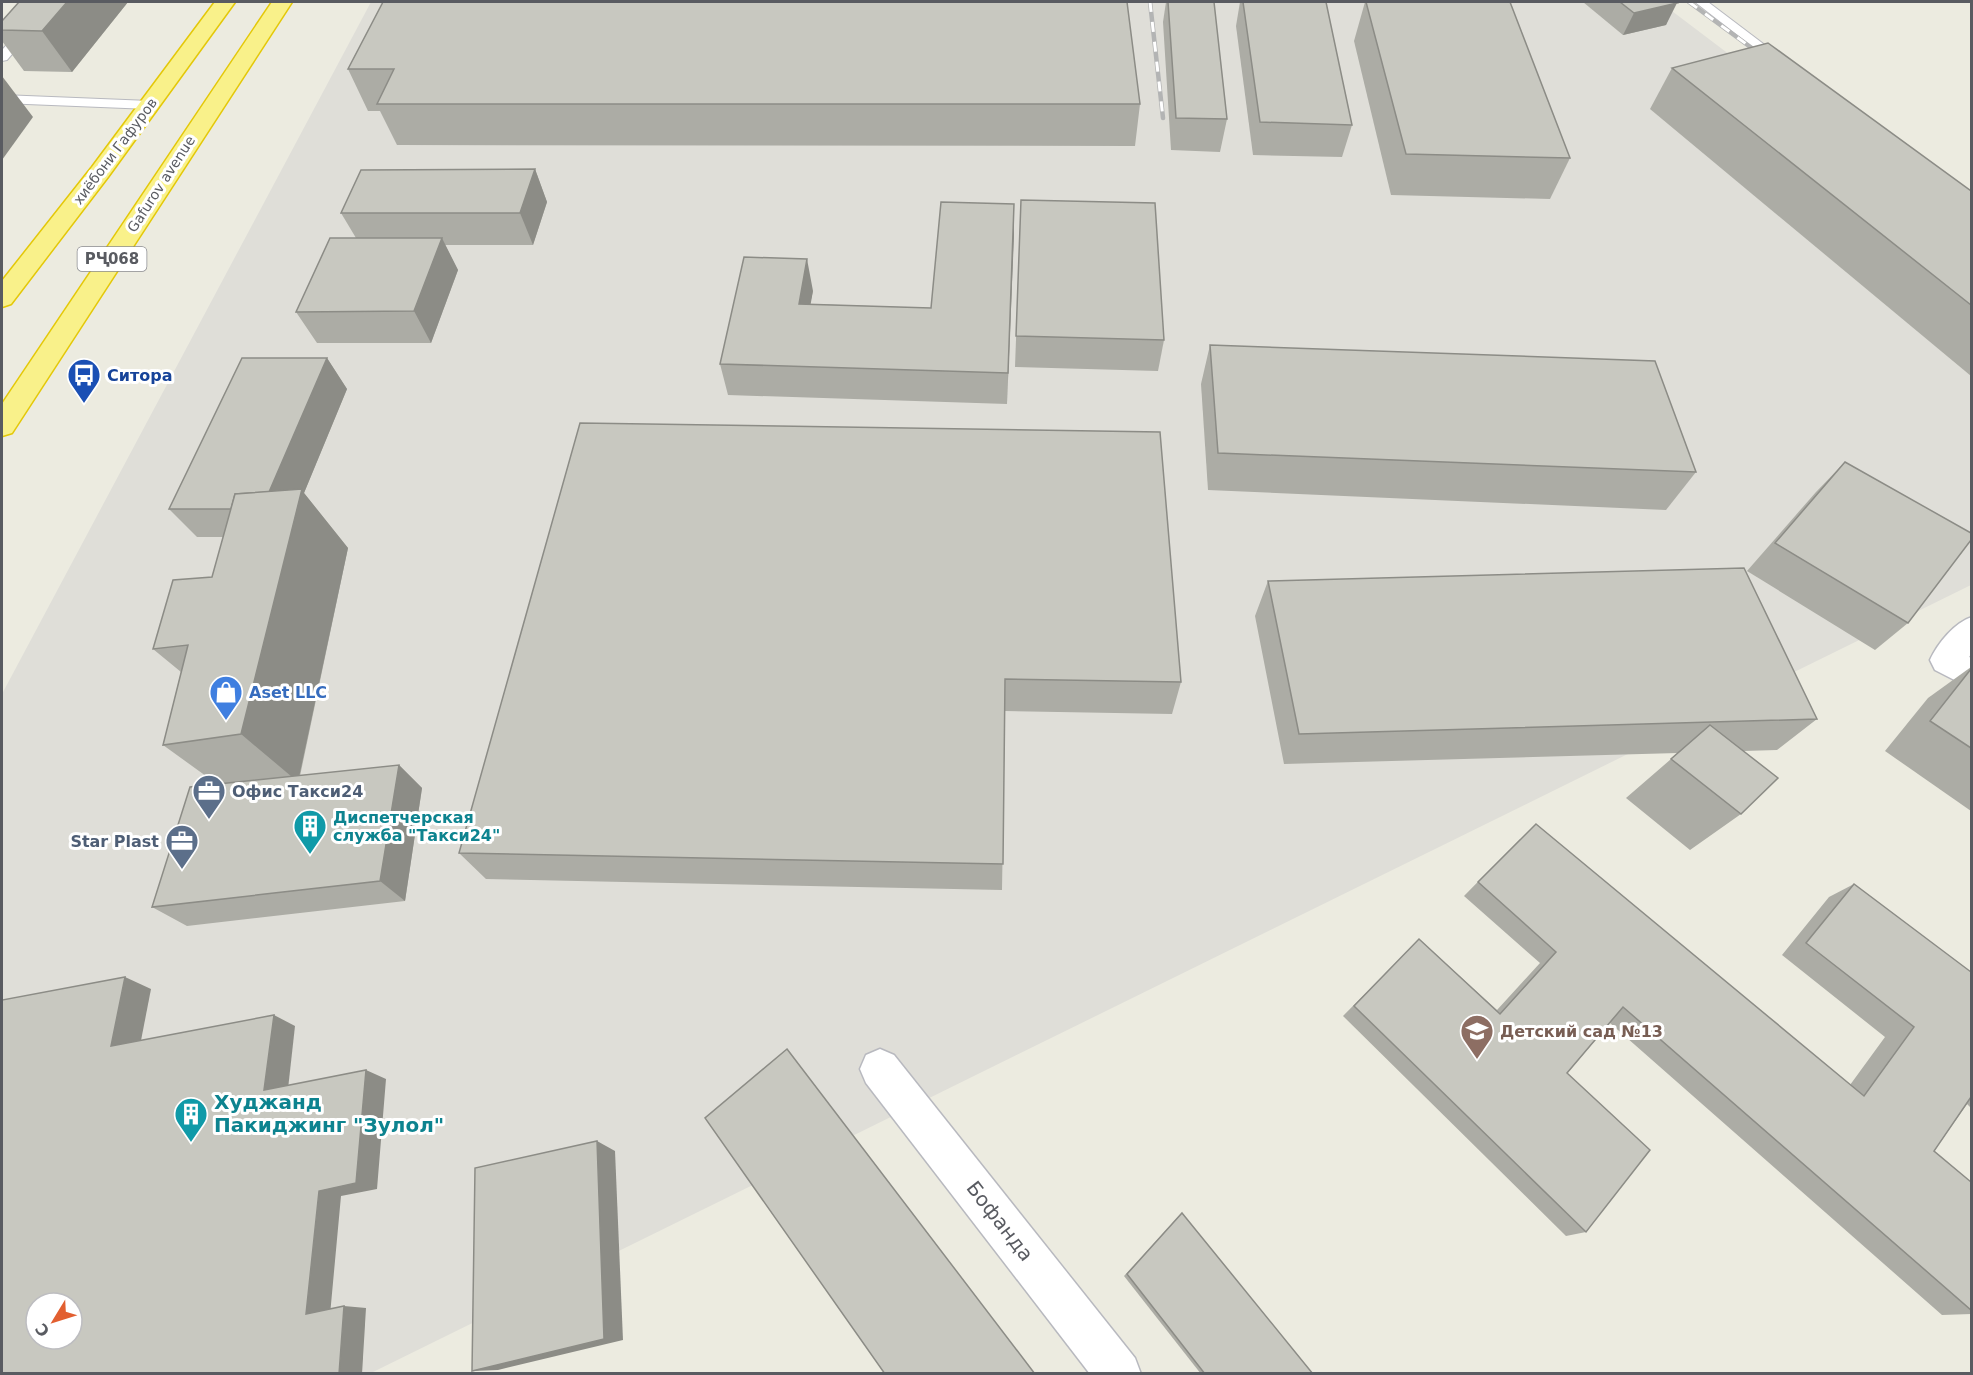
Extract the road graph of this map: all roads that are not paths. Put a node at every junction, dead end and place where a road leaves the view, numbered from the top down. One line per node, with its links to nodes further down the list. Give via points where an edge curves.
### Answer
1 (51, 2): 5 (lane)
2 (225, 2): 8 (highway, хиёбони Гафуров)
3 (282, 2): 10 (highway, Gafurov avenue / РҶ068)
4 (1701, 2): 6 (lane)
5 (2, 57)
6 (1794, 72)
7 (2, 99): 8 (lane)
8 (150, 105): 9 (highway, хиёбони Гафуров)
9 (2, 295)
10 (2, 426)
11 (1971, 630): 12 (street, via 1946,660)
12 (1971, 675)
13 (880, 1069): 14 (street, Бофанда)
14 (1119, 1374)

